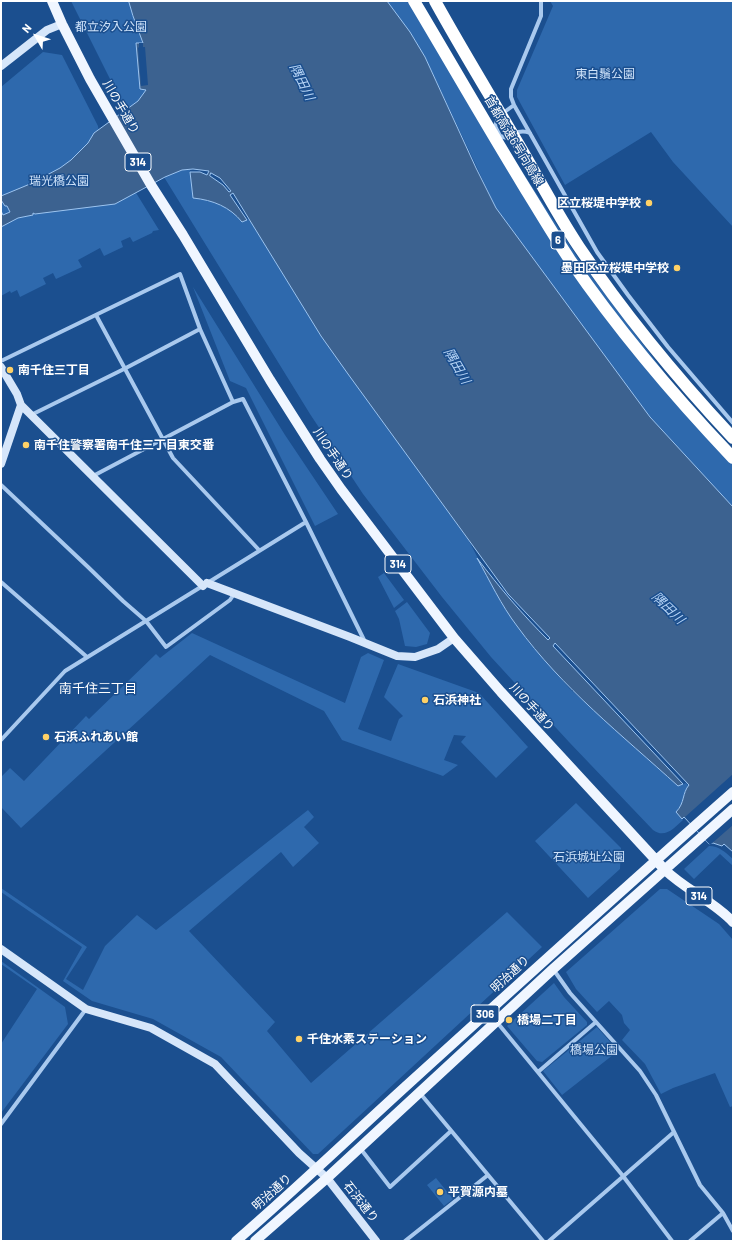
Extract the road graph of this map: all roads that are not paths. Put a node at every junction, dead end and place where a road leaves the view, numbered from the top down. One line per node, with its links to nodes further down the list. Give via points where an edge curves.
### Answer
1 (52, 1): 7 (main road, 川の手通り / 314)
2 (414, 1): 9 (highway, 首都高速6号向島線 / 6)
3 (420, 1): 9 (highway)
4 (435, 1): 12 (highway, 首都高速6号向島線 / 6, bridge)
5 (445, 1): 12 (highway, bridge, via 470,55)
6 (542, 1): 10 (street, via 541,16 511,88)
7 (62, 24): 8 (street, via 47,30); 34 (main road, 川の手通り / 314, via 151,185 320,459)
8 (1, 66)
9 (452, 66): 24 (highway, 首都高速6号向島線 / 6, via 549,226 598,300 688,411)
10 (514, 105): 11 (street); 11 (street, via 499,116 495,126 500,136 507,138 519,131)
11 (530, 134): 21 (street, via 597,252 668,348)
12 (519, 146): 22 (highway, 首都高速6号向島線 / 6, bridge, via 558,214 599,275 644,336)
13 (96, 315): 14 (street, via 180,274); 15 (street); 17 (street)
14 (200, 329): 17 (street); 18 (street)
15 (1, 361)
16 (1, 367): 19 (street, via 18,394)
17 (124, 369): 20 (street); 23 (street)
18 (233, 402): 23 (street); 28 (street, via 243,400)
19 (21, 405): 20 (street); 25 (street)
20 (31, 415): 26 (street)
21 (733, 423)
22 (733, 438)
23 (162, 439): 26 (street); 29 (street, via 173,458)
24 (733, 458)
25 (1, 464)
26 (93, 476): 31 (street)
27 (1, 485): 33 (street)
28 (306, 522): 29 (street); 35 (street)
29 (258, 550): 31 (street)
30 (1, 582): 36 (street)
31 (205, 585): 32 (street); 33 (street)
32 (234, 594): 33 (street, via 230,600 166,647); 35 (street)
33 (146, 621): 36 (street)
34 (454, 638): 35 (street, via 438,649 415,658 397,656); 40 (main road, 川の手通り / 314)
35 (366, 643)
36 (87, 657): 37 (street, via 65,671)
37 (1, 740)
38 (733, 792): 40 (main road, 明治通り / 306)
39 (733, 809): 41 (main road, 明治通り / 306)
40 (656, 861): 41 (main road, 川の手通り / 314); 54 (main road, 明治通り / 306)
41 (665, 870): 42 (main road, 314); 44 (main road, 明治通り / 306)
42 (733, 922)
43 (1, 949): 45 (street, 石浜通り)
44 (552, 969): 46 (main road, 明治通り / 306); 47 (street)
45 (86, 1009): 50 (street); 54 (street, 石浜通り, via 151,1028 215,1064)
46 (496, 1020): 48 (street); 49 (main road, 明治通り / 306)
47 (596, 1022): 48 (street); 52 (street, via 640,1071 656,1095)
48 (538, 1072): 56 (street)
49 (419, 1092): 51 (street); 53 (main road, 明治通り / 306)
50 (1, 1124)
51 (451, 1130): 53 (street, via 390,1187); 55 (street)
52 (674, 1132): 56 (street); 58 (street, via 700,1184)
53 (359, 1147): 57 (main road, 明治通り / 306)
54 (317, 1169): 57 (street, 石浜通り); 60 (main road, 明治通り / 306)
55 (488, 1175): 63 (street); 64 (street)
56 (623, 1176): 65 (street); 66 (street)
57 (327, 1178): 61 (main road, 明治通り / 306); 62 (street, 石浜通り)
58 (723, 1213): 59 (street); 67 (street)
59 (733, 1231)
60 (236, 1241)
61 (255, 1241)
62 (376, 1241)
63 (405, 1241)
64 (543, 1241)
65 (548, 1241)
66 (672, 1241)
67 (690, 1241)

